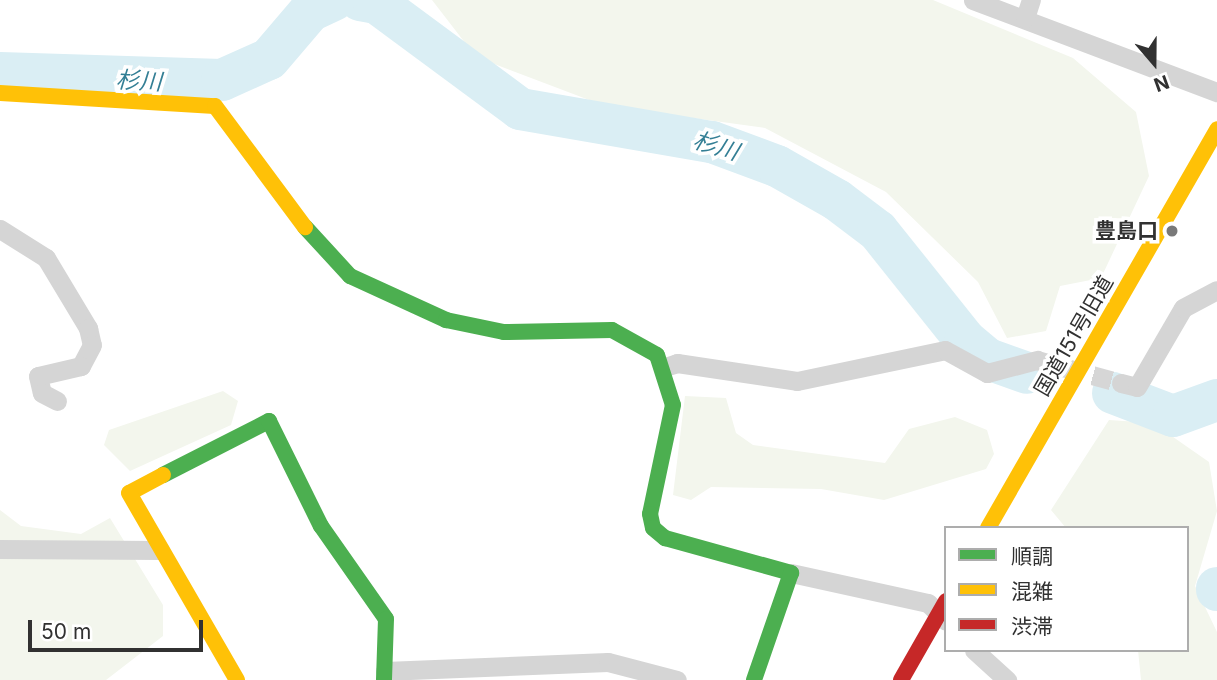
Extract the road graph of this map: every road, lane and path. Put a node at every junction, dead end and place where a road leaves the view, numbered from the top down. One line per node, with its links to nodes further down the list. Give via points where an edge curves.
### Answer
1 (973, 0): 2 (street)
2 (1028, 9): 3 (street)
3 (1217, 92)
4 (0, 93): 9 (street, via 215,106 326,256 350,276 473,327 612,330 633,337)
5 (1217, 129): 12 (street, 国道151号旧道)
6 (0, 229): 11 (street, via 46,258 88,328 92,345 81,366 38,376 42,393)
7 (1217, 290): 10 (street, via 1183,308 1136,387)
8 (1028, 360): 9 (street, via 987,373 945,350 797,381 687,364)
9 (665, 367): 15 (street, via 673,405 650,514 653,527 665,538)
10 (1121, 383)
11 (57, 401)
12 (989, 526)
13 (0, 549): 14 (street)
14 (160, 550): 18 (street, via 129,493 269,421 321,526 386,619); 19 (street)
15 (791, 573): 16 (street, via 928,603); 21 (street)
16 (944, 611): 22 (street)
17 (976, 652): 23 (street)
18 (384, 675): 20 (street, via 608,662)
19 (237, 680)
20 (677, 680)
21 (754, 680)
22 (901, 680)
23 (1007, 680)

